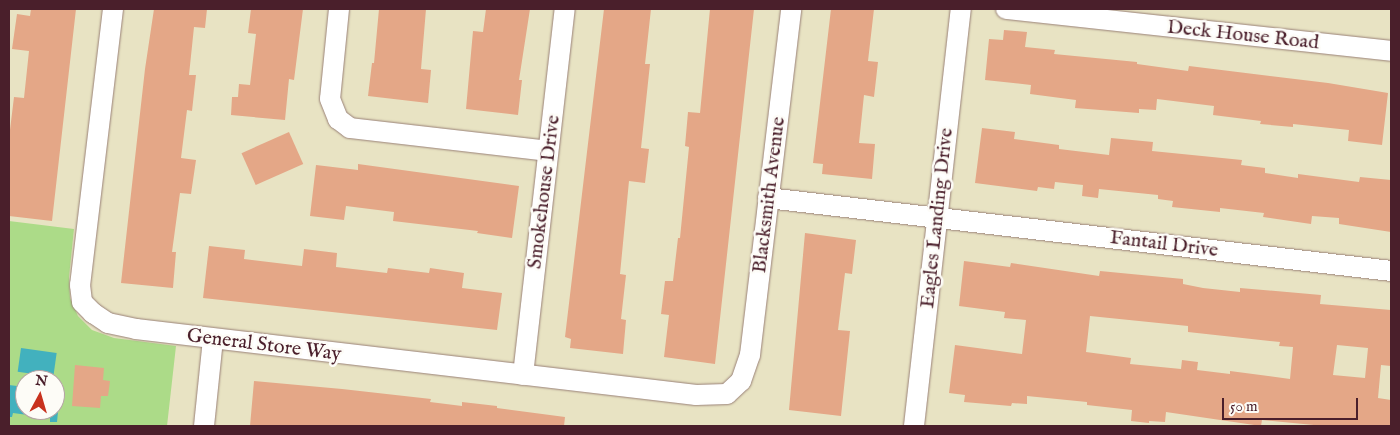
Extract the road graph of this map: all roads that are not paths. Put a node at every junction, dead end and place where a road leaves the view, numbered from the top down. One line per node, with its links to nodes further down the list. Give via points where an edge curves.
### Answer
1 (112, 9): 12 (street, General Store Way, via 81,275 82,302 108,323)
2 (339, 9): 8 (street, via 330,99 338,119 350,128)
3 (565, 9): 8 (street, Smokehouse Drive)
4 (791, 9): 9 (street, Blacksmith Avenue)
5 (961, 9): 10 (street, Eagles Landing Drive)
6 (1006, 9): 7 (street, Deck House Road)
7 (1391, 51)
8 (548, 151): 13 (street, Smokehouse Drive)
9 (768, 198): 10 (street, Fantail Drive); 14 (street, Blacksmith Avenue, via 750,355)
10 (938, 217): 11 (street, Fantail Drive); 16 (street, Eagles Landing Drive)
11 (1391, 271)
12 (213, 338): 13 (street, General Store Way); 15 (street)
13 (523, 375): 14 (street, General Store Way, via 696,395 727,394)
14 (741, 381)
15 (204, 426)
16 (914, 426)

